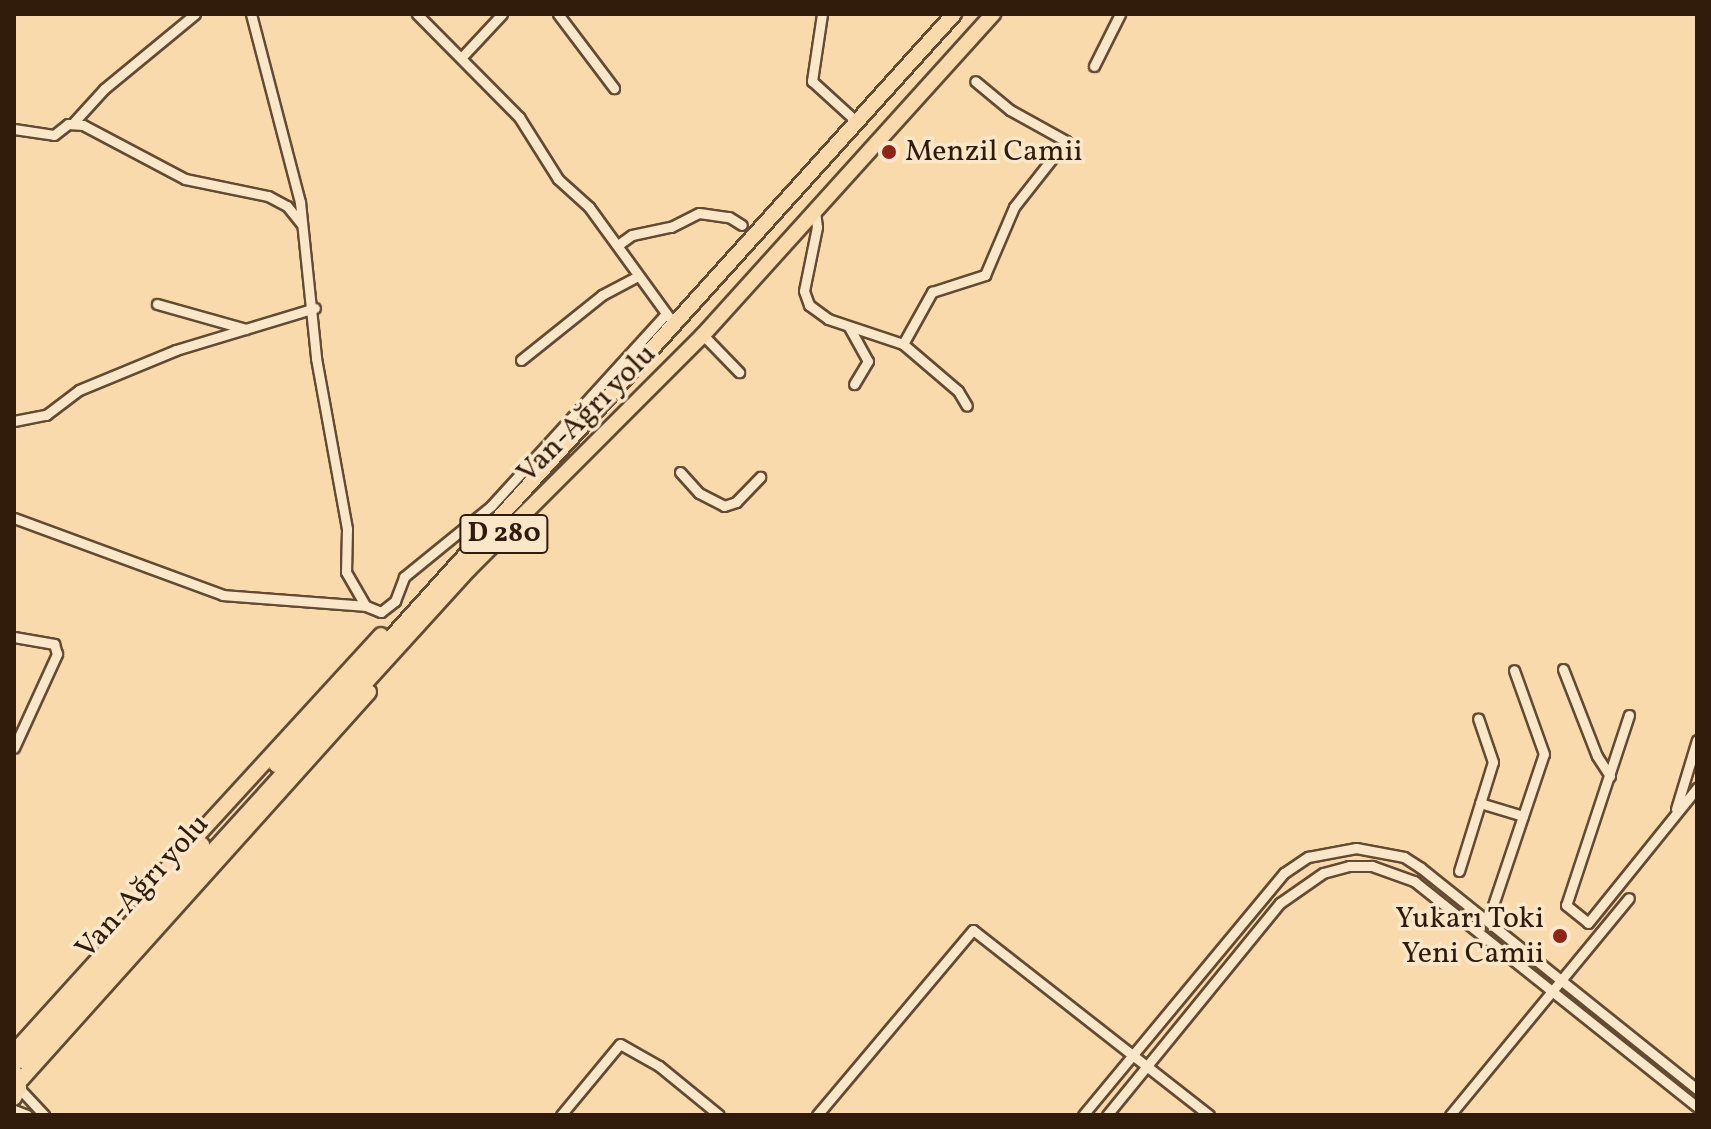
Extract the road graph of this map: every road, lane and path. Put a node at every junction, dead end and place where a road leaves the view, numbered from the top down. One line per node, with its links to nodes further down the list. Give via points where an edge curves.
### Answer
1 (195, 14): 15 (street, via 104,89)
2 (251, 14): 18 (street, via 294,174)
3 (417, 14): 10 (street)
4 (502, 14): 10 (street)
5 (558, 14): 13 (street)
6 (822, 14): 14 (street, via 812,81)
7 (954, 14): 14 (highway, D 280)
8 (993, 14): 17 (highway, Van-Ağrı yolu / D 280)
9 (1120, 14): 11 (street)
10 (461, 58): 20 (street, via 519,117 558,179 589,207)
11 (1094, 66)
12 (975, 81): 28 (street, via 1010,110 1066,141 1014,207 985,275 932,292)
13 (614, 88)
14 (856, 121): 24 (highway, D 280)
15 (74, 122): 16 (street, via 54,135); 18 (street, via 185,179 268,196 287,206)
16 (14, 129)
17 (815, 211): 25 (street, via 806,299 817,313); 27 (highway, Van-Ağrı yolu / D 280)
18 (301, 223): 23 (street)
19 (742, 225): 20 (street, via 729,217 699,213 671,227 632,235)
20 (618, 245): 21 (street)
21 (638, 276): 24 (street); 29 (street, via 602,295)
22 (157, 304): 26 (street)
23 (315, 308): 26 (street); 38 (street, via 316,358 347,529 346,572)
24 (671, 317): 37 (highway, D 280); 38 (street, via 491,506 404,577 395,601 381,612)
25 (847, 325): 28 (street); 31 (street, via 868,361)
26 (249, 329): 33 (street, via 132,367 79,390 46,415)
27 (703, 335): 30 (street); 37 (highway, Van-Ağrı yolu / D 280)
28 (903, 344): 32 (street, via 958,391)
29 (521, 360)
30 (739, 372)
31 (854, 384)
32 (967, 406)
33 (14, 421)
34 (680, 472): 35 (street, via 705,498 724,506 736,502)
35 (760, 477)
36 (14, 518): 38 (street, via 223,595)
37 (430, 604): 58 (highway, via 367,648); 61 (highway, Van-Ağrı yolu / D 280); 61 (highway, via 377,683)
38 (366, 606)
39 (14, 637): 45 (street, via 54,644 57,654)
40 (1563, 669): 46 (street)
41 (1514, 670): 49 (street, via 1544,754)
42 (1629, 715): 46 (street)
43 (1478, 718): 48 (street, via 1493,762)
44 (1697, 740): 50 (street)
45 (14, 748)
46 (1610, 776): 53 (street, via 1566,905 1588,923)
47 (1697, 788): 50 (street)
48 (1480, 803): 49 (street); 51 (street)
49 (1523, 816): 55 (street)
50 (1674, 816): 53 (street)
51 (1459, 871)
52 (1629, 898): 54 (street)
53 (1601, 907): 54 (street)
54 (1613, 917): 56 (street)
55 (1488, 920): 56 (street); 59 (street, via 1404,857 1356,848 1308,857 1268,888)
56 (1561, 979): 57 (street); 62 (street)
57 (1552, 991): 60 (street, via 1414,881 1372,866 1349,866 1323,873 1280,903); 63 (street); 73 (street)
58 (14, 1039)
59 (1134, 1054): 60 (street); 69 (street, via 984,934 967,931); 70 (street)
60 (1148, 1065): 71 (street); 72 (street)
61 (17, 1075): 66 (street)
62 (1697, 1089)
63 (1697, 1107)
64 (14, 1110): 65 (street)
65 (27, 1115)
66 (44, 1115)
67 (561, 1115): 68 (street, via 620,1044 659,1066)
68 (719, 1115)
69 (817, 1115)
70 (1083, 1115)
71 (1107, 1115)
72 (1209, 1115)
73 (1450, 1115)

